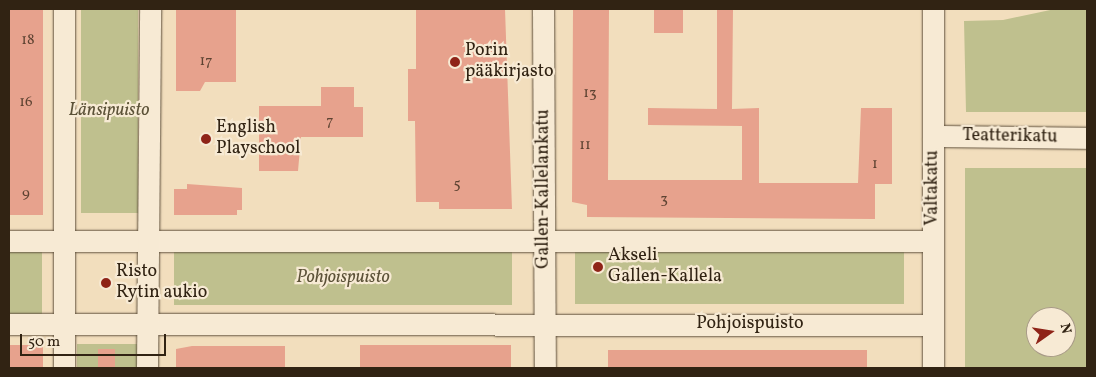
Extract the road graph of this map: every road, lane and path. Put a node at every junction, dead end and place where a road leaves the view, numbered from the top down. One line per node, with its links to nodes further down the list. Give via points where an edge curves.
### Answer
1 (64, 9): 8 (street)
2 (150, 9): 9 (street)
3 (543, 9): 11 (street, Gallen-Kallelankatu)
4 (933, 9): 5 (street, Valtakatu)
5 (933, 136): 6 (street, Teatterikatu); 10 (street, Valtakatu)
6 (1087, 138)
7 (9, 240): 8 (street)
8 (65, 241): 9 (street); 13 (street)
9 (148, 241): 11 (street); 16 (street)
10 (933, 241): 11 (street, via 572,237); 15 (street, Valtakatu)
11 (545, 242): 14 (street, Gallen-Kallelankatu)
12 (9, 324): 13 (street, Pohjoispuisto)
13 (64, 324): 16 (street, Pohjoispuisto); 17 (street)
14 (544, 324): 15 (street, Pohjoispuisto); 16 (street, Pohjoispuisto); 19 (street, Gallen-Kallelankatu)
15 (933, 324): 20 (street, Valtakatu)
16 (147, 325): 18 (street)
17 (64, 368)
18 (147, 368)
19 (544, 368)
20 (933, 368)

